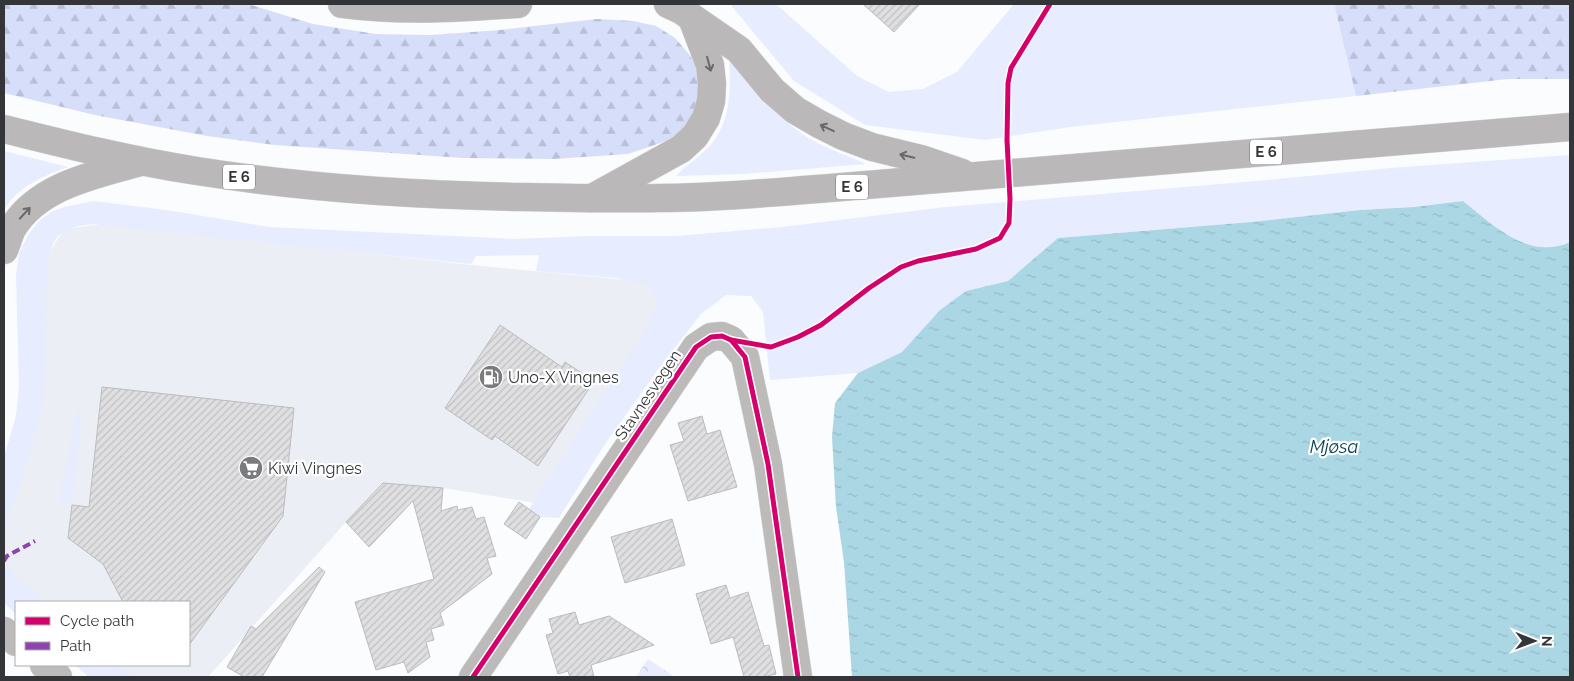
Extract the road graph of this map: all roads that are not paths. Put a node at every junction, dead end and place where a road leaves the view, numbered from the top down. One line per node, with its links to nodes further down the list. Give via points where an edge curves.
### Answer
1 (342, 4): 2 (highway, via 424,9)
2 (518, 4)
3 (668, 4): 4 (highway)
4 (692, 18): 8 (highway, one-way to 4, via 872,147 818,124 772,90 739,50); 9 (highway, one-way to 9, via 710,65 711,101 706,118 695,136 681,149)
5 (1570, 127): 8 (highway, E 6)
6 (4, 129): 7 (highway, E 6)
7 (142, 161): 9 (highway, E 6, via 337,188 417,194); 10 (highway, one-way to 7, via 12,229 40,199 90,176)
8 (971, 176): 9 (highway, E 6, via 734,196)
9 (591, 198)
10 (4, 250)
11 (4, 631): 12 (street)
12 (15, 641)
13 (45, 666): 14 (street)
14 (58, 677)
15 (473, 677): 16 (street, Stavnesvegen, via 696,347 711,337 722,336 731,340 745,357 751,381 768,464)
16 (798, 677)

